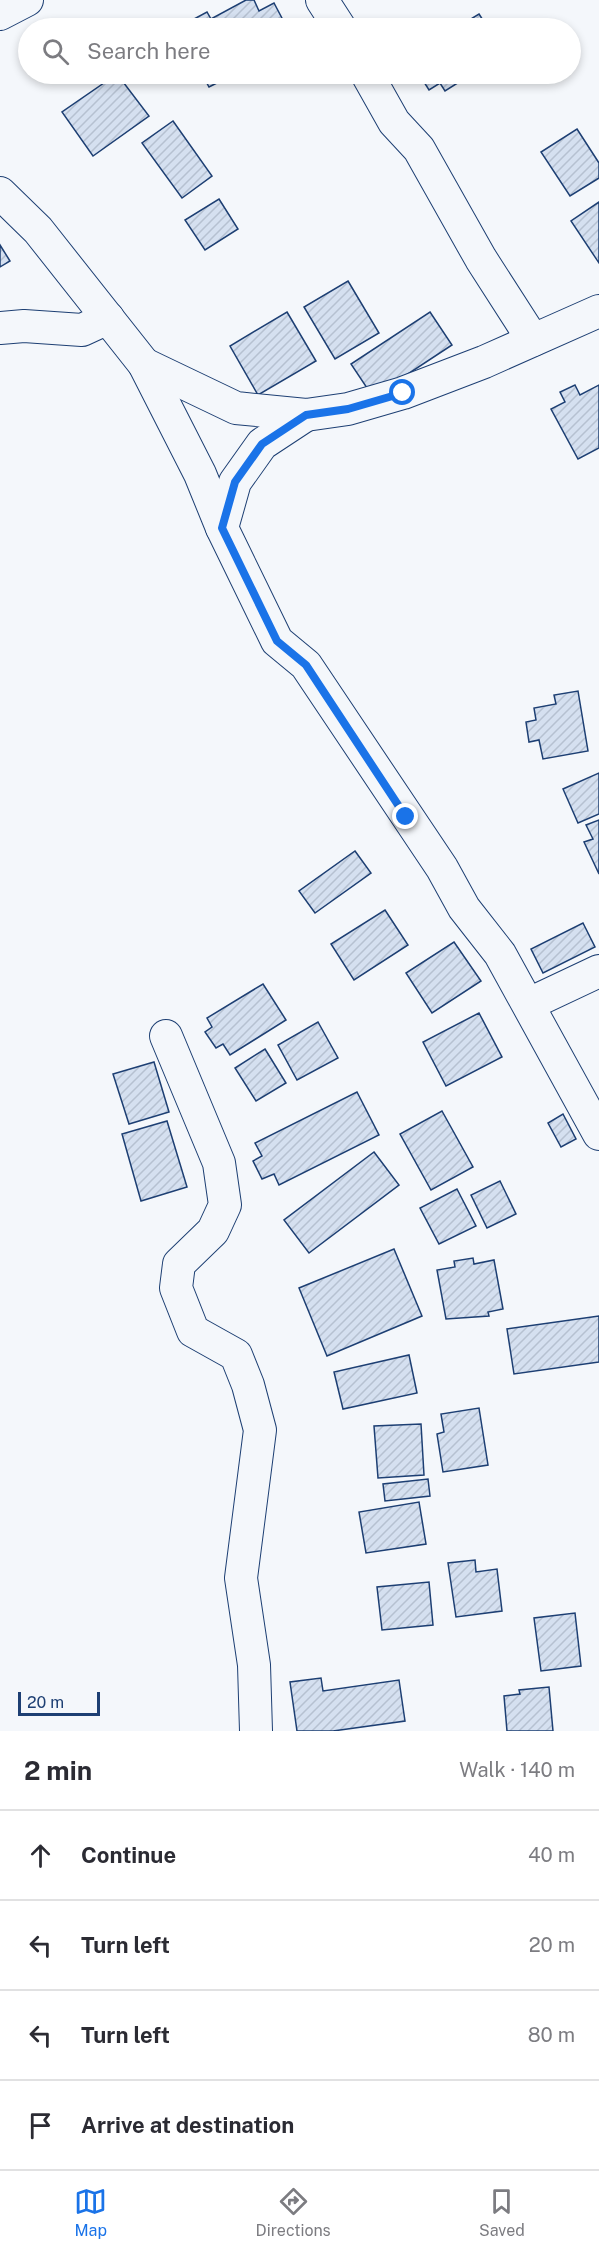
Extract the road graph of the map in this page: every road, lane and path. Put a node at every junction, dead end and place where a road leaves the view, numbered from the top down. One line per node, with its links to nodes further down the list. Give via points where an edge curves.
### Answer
1 (27, 0): 3 (street)
2 (322, 0): 4 (street)
3 (0, 14)
4 (334, 18)
5 (373, 84): 10 (street, via 394,122 419,149 481,259)
6 (0, 193): 8 (street, via 38,230)
7 (599, 311): 10 (street)
8 (108, 318): 9 (street, via 82,330); 11 (street)
9 (0, 328)
10 (533, 340): 12 (street, via 403,393 348,409)
11 (144, 363): 12 (street, via 236,408); 13 (street, via 200,474)
12 (306, 415): 13 (street, via 262,444 235,482)
13 (222, 528): 15 (street, via 277,641 306,665 442,868 464,908 500,954)
14 (599, 971): 15 (street)
15 (529, 1004): 17 (street)
16 (166, 1036): 18 (street, via 219,1163 225,1204 213,1231 179,1264 176,1288 193,1331 236,1355 260,1430 242,1578 254,1665)
17 (599, 1134)
18 (256, 1731)

